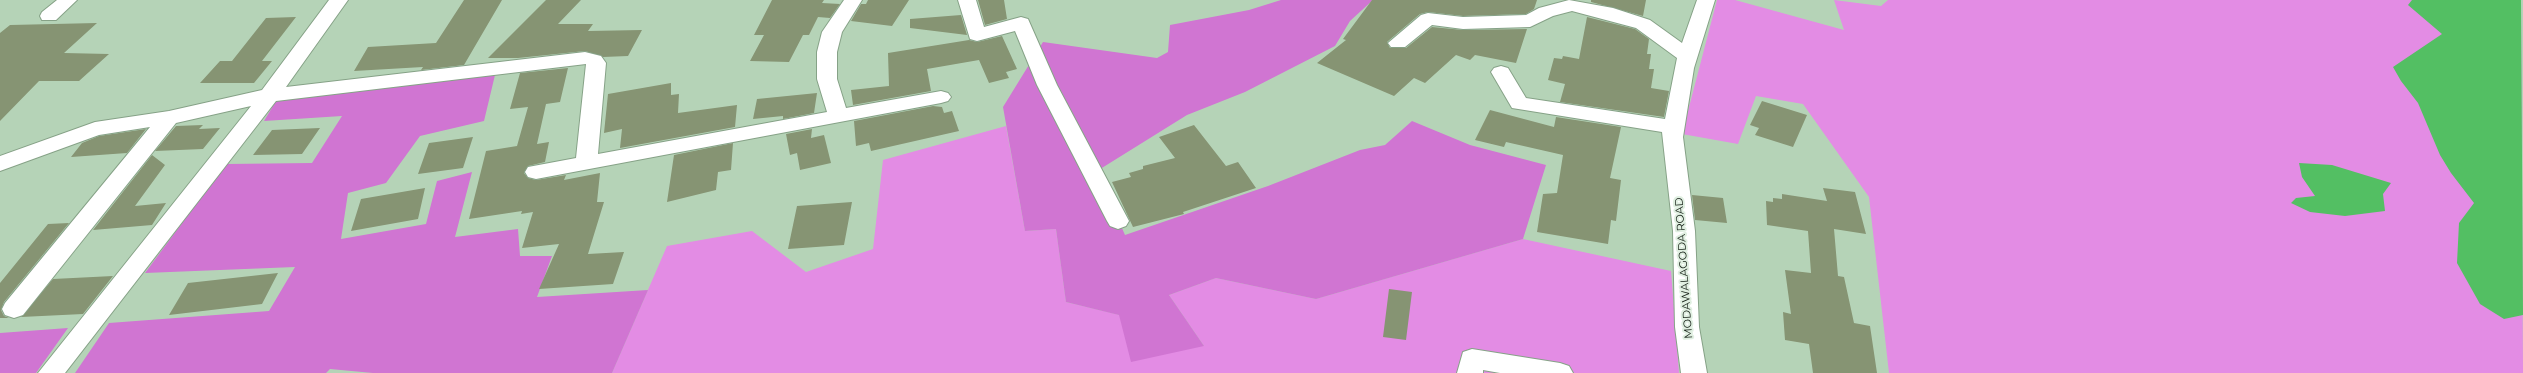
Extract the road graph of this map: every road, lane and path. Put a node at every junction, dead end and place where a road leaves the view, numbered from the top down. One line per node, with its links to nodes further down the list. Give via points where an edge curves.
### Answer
1 (68, 0): 6 (street)
2 (340, 0): 10 (street)
3 (853, 0): 12 (street, via 832,32 827,52 827,79)
4 (967, 0): 18 (street, via 977,35 1021,23 1047,85)
5 (1706, 0): 8 (street, MODAWALAGODA ROAD)
6 (49, 16)
7 (1398, 44): 8 (street, via 1428,20 1463,23 1530,20 1546,12 1572,5 1643,24)
8 (1688, 56): 14 (street, MODAWALAGODA ROAD)
9 (1501, 72): 14 (street, via 1519,103)
10 (269, 95): 13 (street); 15 (street, via 585,58 596,63); 20 (street)
11 (941, 97): 12 (street)
12 (838, 115): 15 (street)
13 (169, 118): 16 (street, via 95,129); 19 (street)
14 (1673, 127): 23 (street, MODAWALAGODA ROAD, via 1684,231 1687,327)
15 (586, 162): 17 (street)
16 (0, 164)
17 (536, 172)
18 (1118, 221)
19 (14, 309)
20 (52, 373)
21 (1470, 373): 22 (street, via 1472,359)
22 (1560, 373)
23 (1694, 373)

